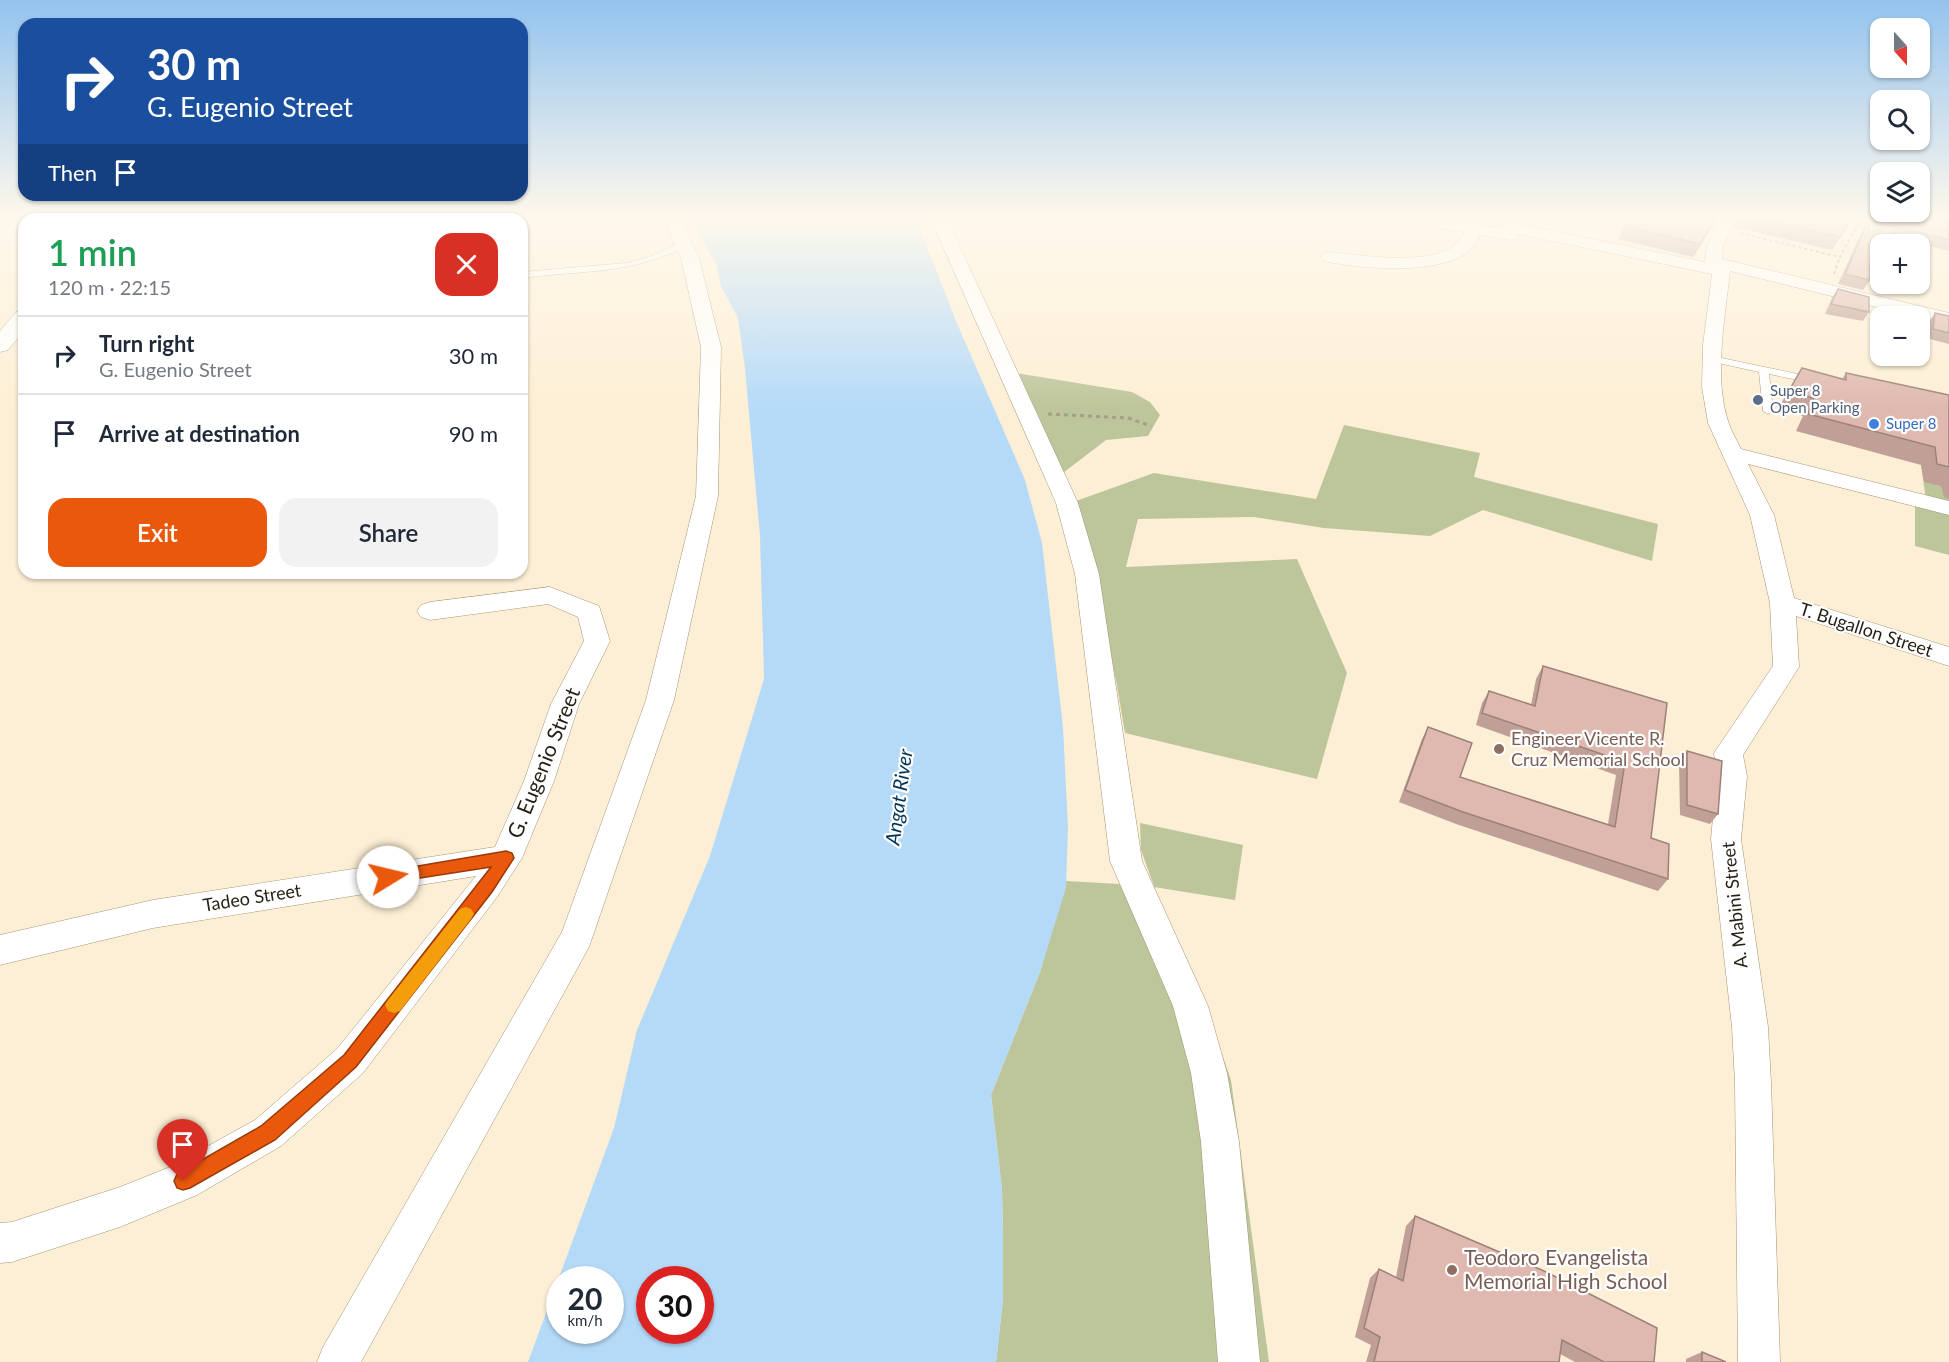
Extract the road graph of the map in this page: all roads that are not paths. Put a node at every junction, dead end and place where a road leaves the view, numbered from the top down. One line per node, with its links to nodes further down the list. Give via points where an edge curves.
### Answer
1 (696, 283): 22 (street, via 711,347 707,496 660,700 577,937)
2 (968, 283): 23 (street, via 1067,503 1087,574 1125,861 1185,991 1213,1088)
3 (1717, 283): 10 (street, A. Mabini Street)
4 (1804, 283): 7 (street)
5 (1887, 283): 6 (street)
6 (1949, 303)
7 (1949, 319)
8 (18, 324): 9 (street)
9 (0, 345)
10 (1712, 359): 11 (lane); 14 (street, A. Mabini Street, via 1718,423)
11 (1764, 370): 12 (lane); 13 (lane)
12 (1822, 383)
13 (1768, 411)
14 (1732, 453): 15 (street); 16 (street, A. Mabini Street, via 1762,515)
15 (1949, 508)
16 (1783, 603): 18 (street, T. Bugallon Street); 24 (street, A. Mabini Street, via 1786,667 1728,753 1732,776 1726,839 1750,1027 1753,1083)
17 (430, 610): 19 (street, G. Eugenio Street, via 550,595 590,612 597,641 565,704 539,781)
18 (1949, 657)
19 (506, 858): 20 (street, Tadeo Street, via 153,914); 21 (street, G. Eugenio Street, via 350,1061 268,1133 183,1181 120,1207)
20 (0, 950)
21 (0, 1243)
22 (338, 1362)
23 (1239, 1362)
24 (1759, 1362)

